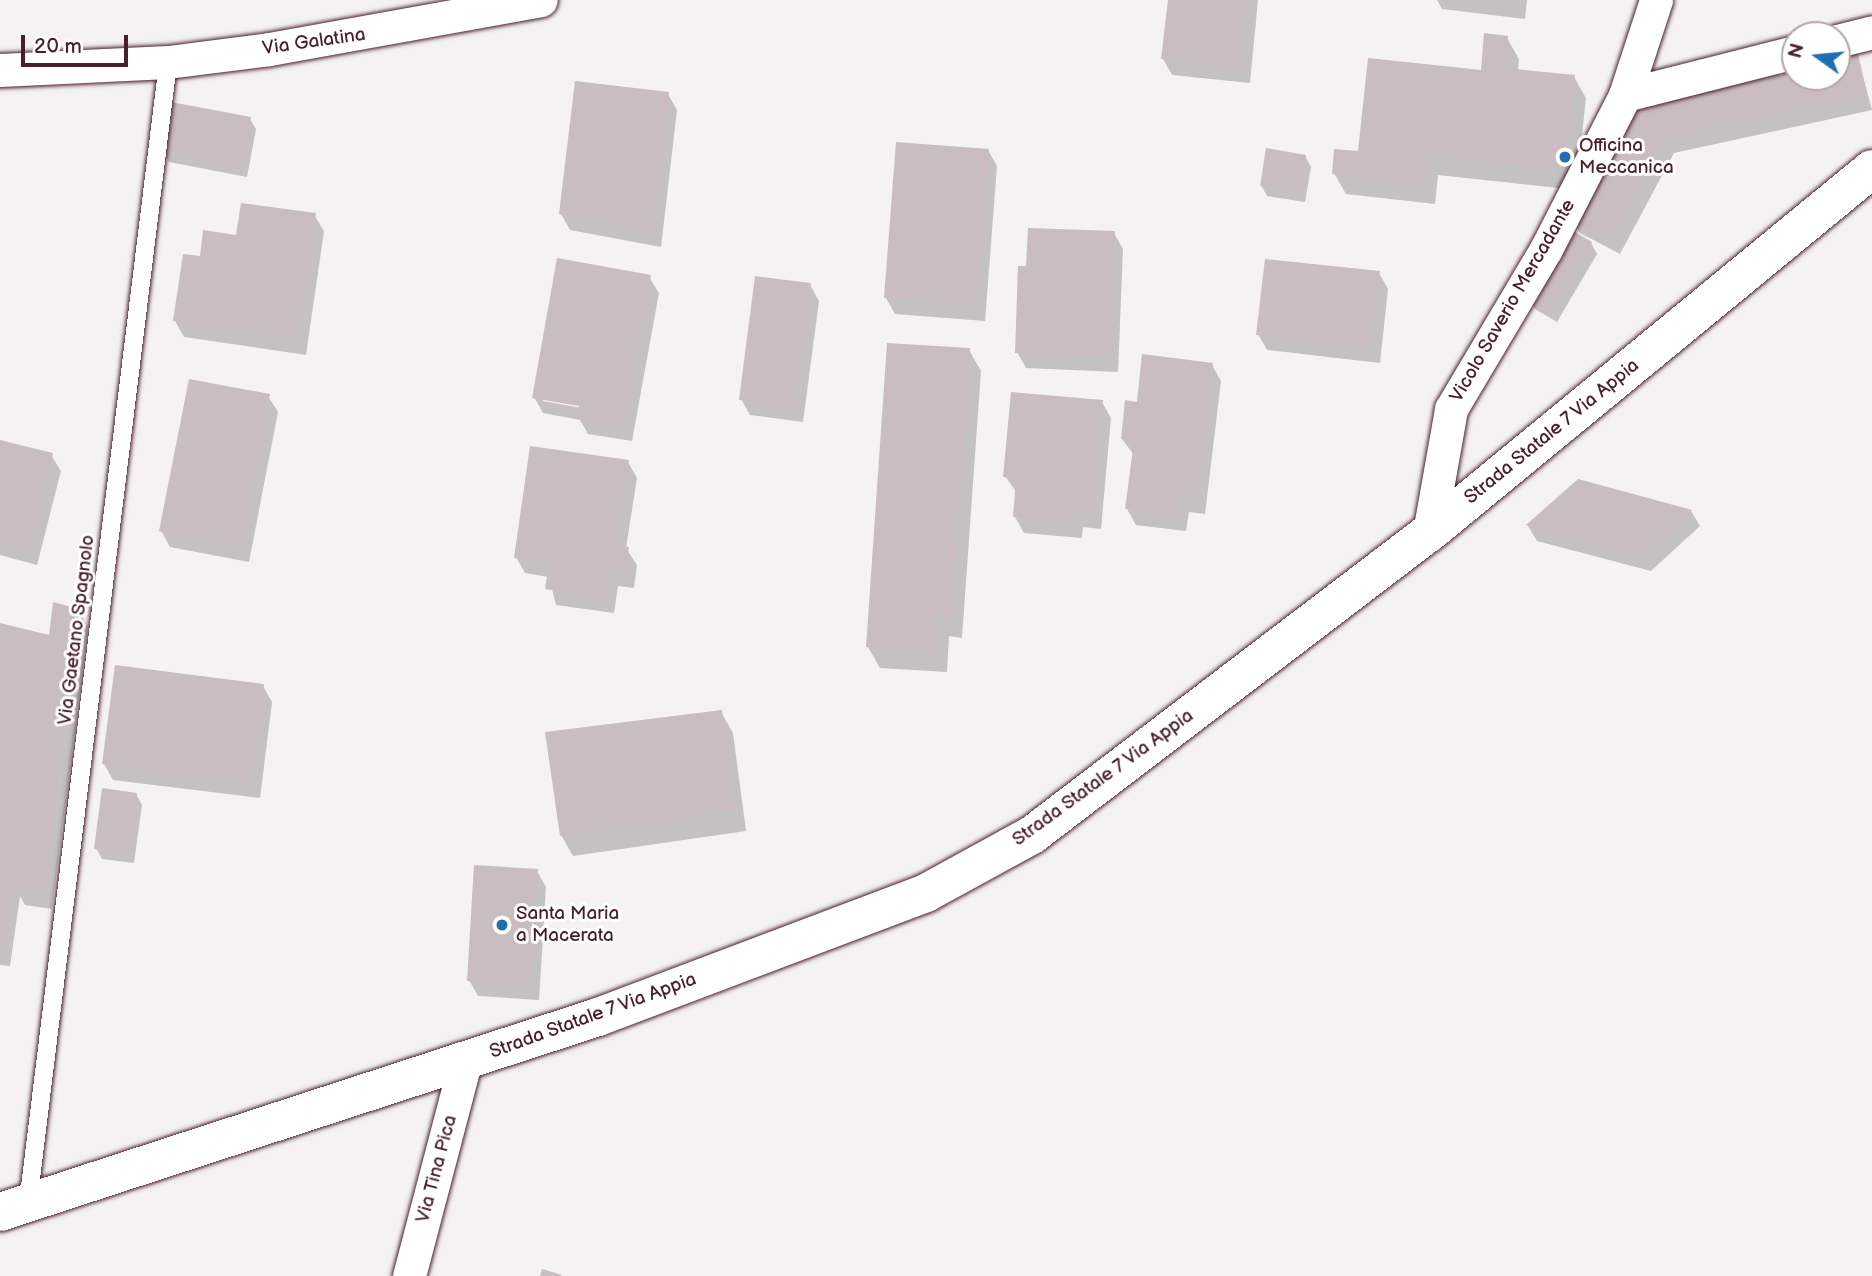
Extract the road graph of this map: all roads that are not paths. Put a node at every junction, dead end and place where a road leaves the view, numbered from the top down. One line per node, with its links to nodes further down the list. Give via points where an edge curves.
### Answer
1 (541, 0): 6 (street, Via Galatina, via 419,26)
2 (1656, 0): 8 (street, Vicolo Saverio Mercadante)
3 (1872, 32): 4 (street)
4 (1851, 37)
5 (1781, 56): 8 (street)
6 (169, 62): 7 (street, Via Galatina); 12 (lane, Via Gaetano Spagnolo)
7 (0, 70)
8 (1625, 95): 10 (street, Vicolo Saverio Mercadante, via 1546,249 1451,409)
9 (1872, 169): 10 (main road, Strada Statale 7 Via Appia)
10 (1429, 533): 11 (main road, Strada Statale 7 Via Appia, via 1032,835 938,887)
11 (465, 1062): 12 (main road, Strada Statale 7 Via Appia); 13 (street, Via Tina Pica)
12 (14, 1207)
13 (409, 1276)

